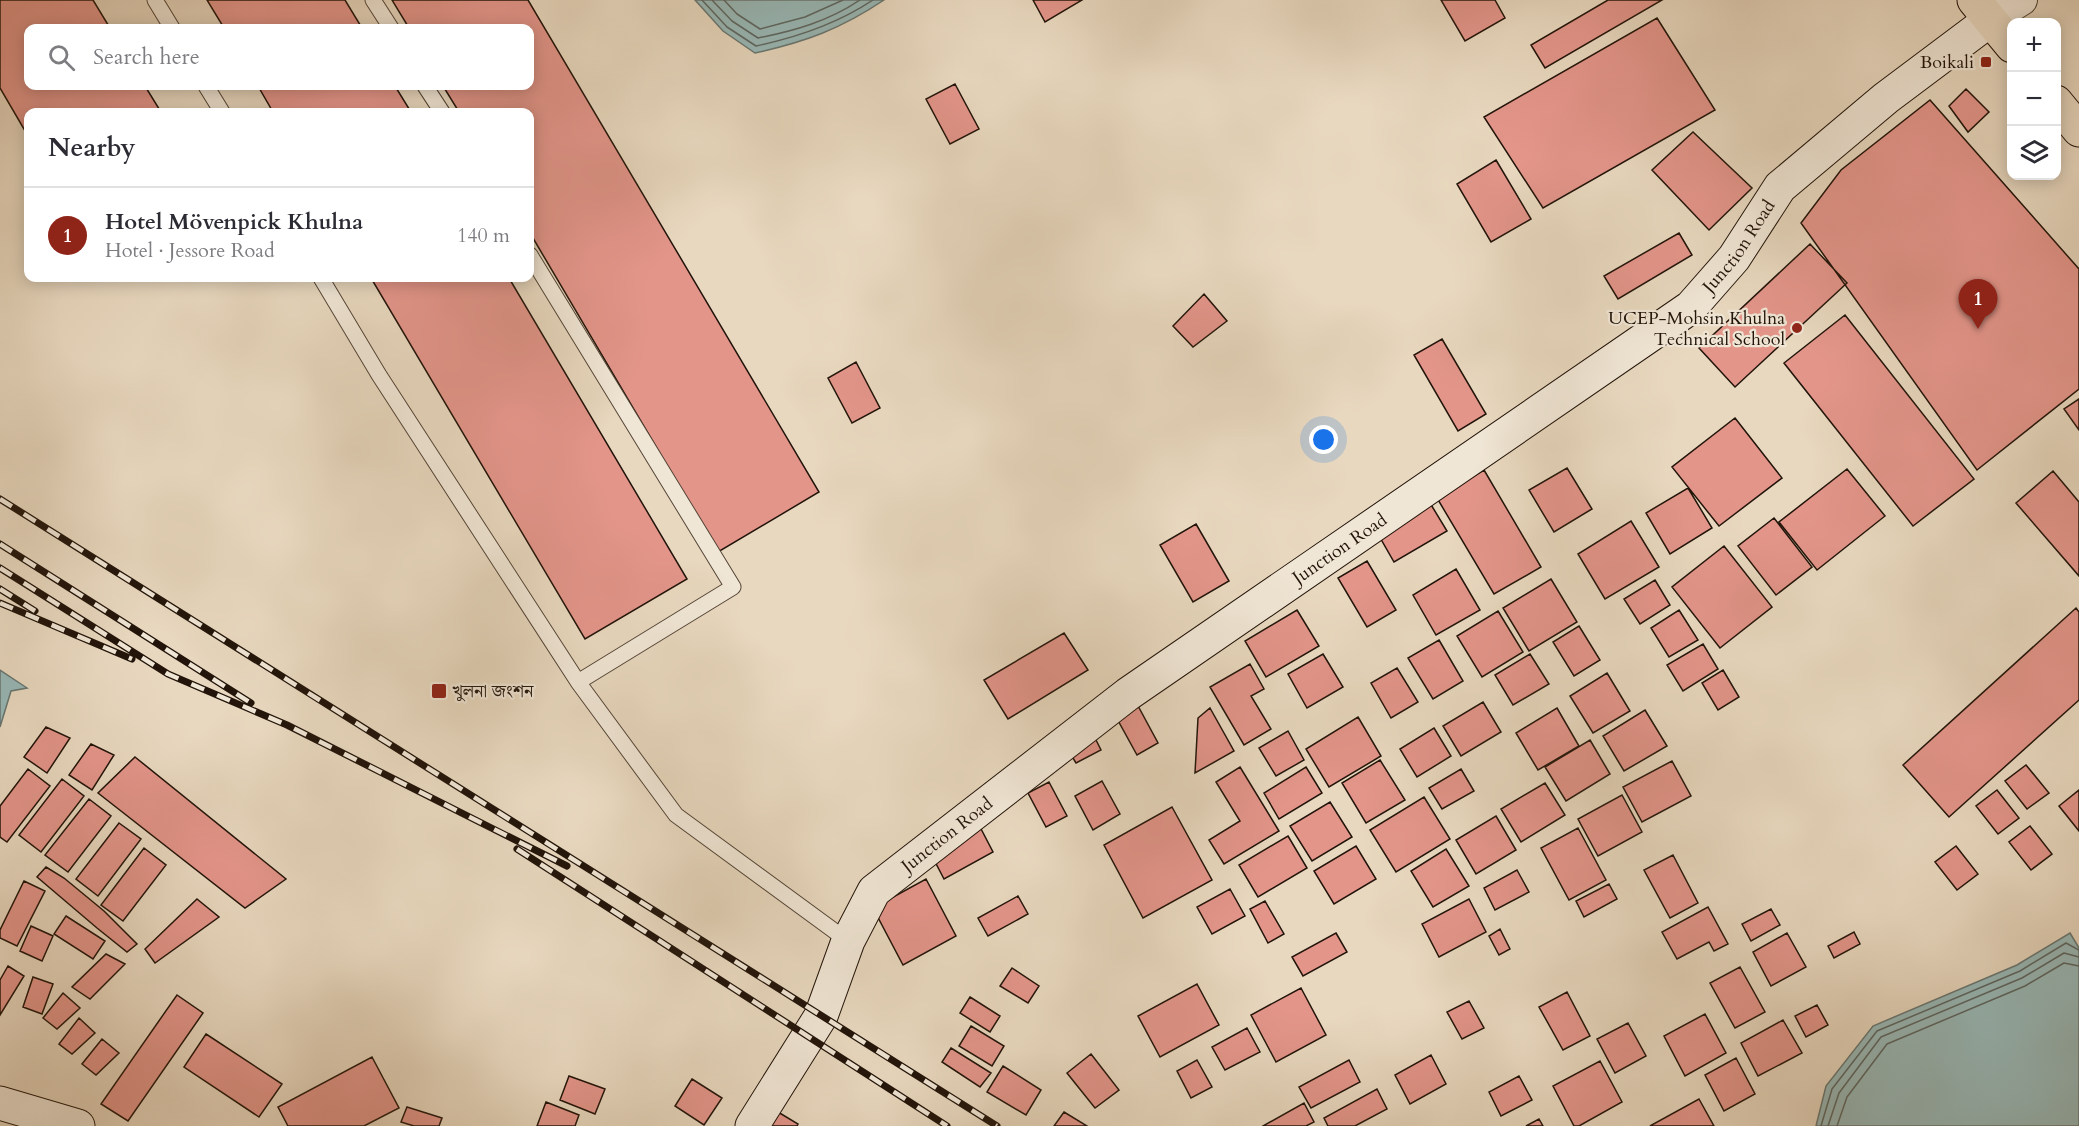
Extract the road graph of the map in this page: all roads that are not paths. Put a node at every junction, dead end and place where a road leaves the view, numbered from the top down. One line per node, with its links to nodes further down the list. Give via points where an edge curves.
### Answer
1 (155, 0): 5 (lane)
2 (373, 0): 6 (lane)
3 (2022, 0): 4 (street)
4 (1982, 10): 7 (highway); 17 (main road, Junction Road, via 1780,187 1734,258 1691,308 1128,694 873,891)
5 (170, 24)
6 (388, 24)
7 (2007, 40)
8 (208, 90): 10 (lane)
9 (428, 90): 11 (lane)
10 (220, 108)
11 (440, 108)
12 (2061, 108): 13 (highway)
13 (2079, 130)
14 (534, 262): 16 (lane, via 733,587)
15 (323, 282): 16 (lane, via 379,375)
16 (578, 682): 17 (lane, via 676,815)
17 (848, 941): 20 (main road, Junction Road, via 821,1016)
18 (0, 1103): 19 (main road)
19 (78, 1126)
20 (752, 1126)

